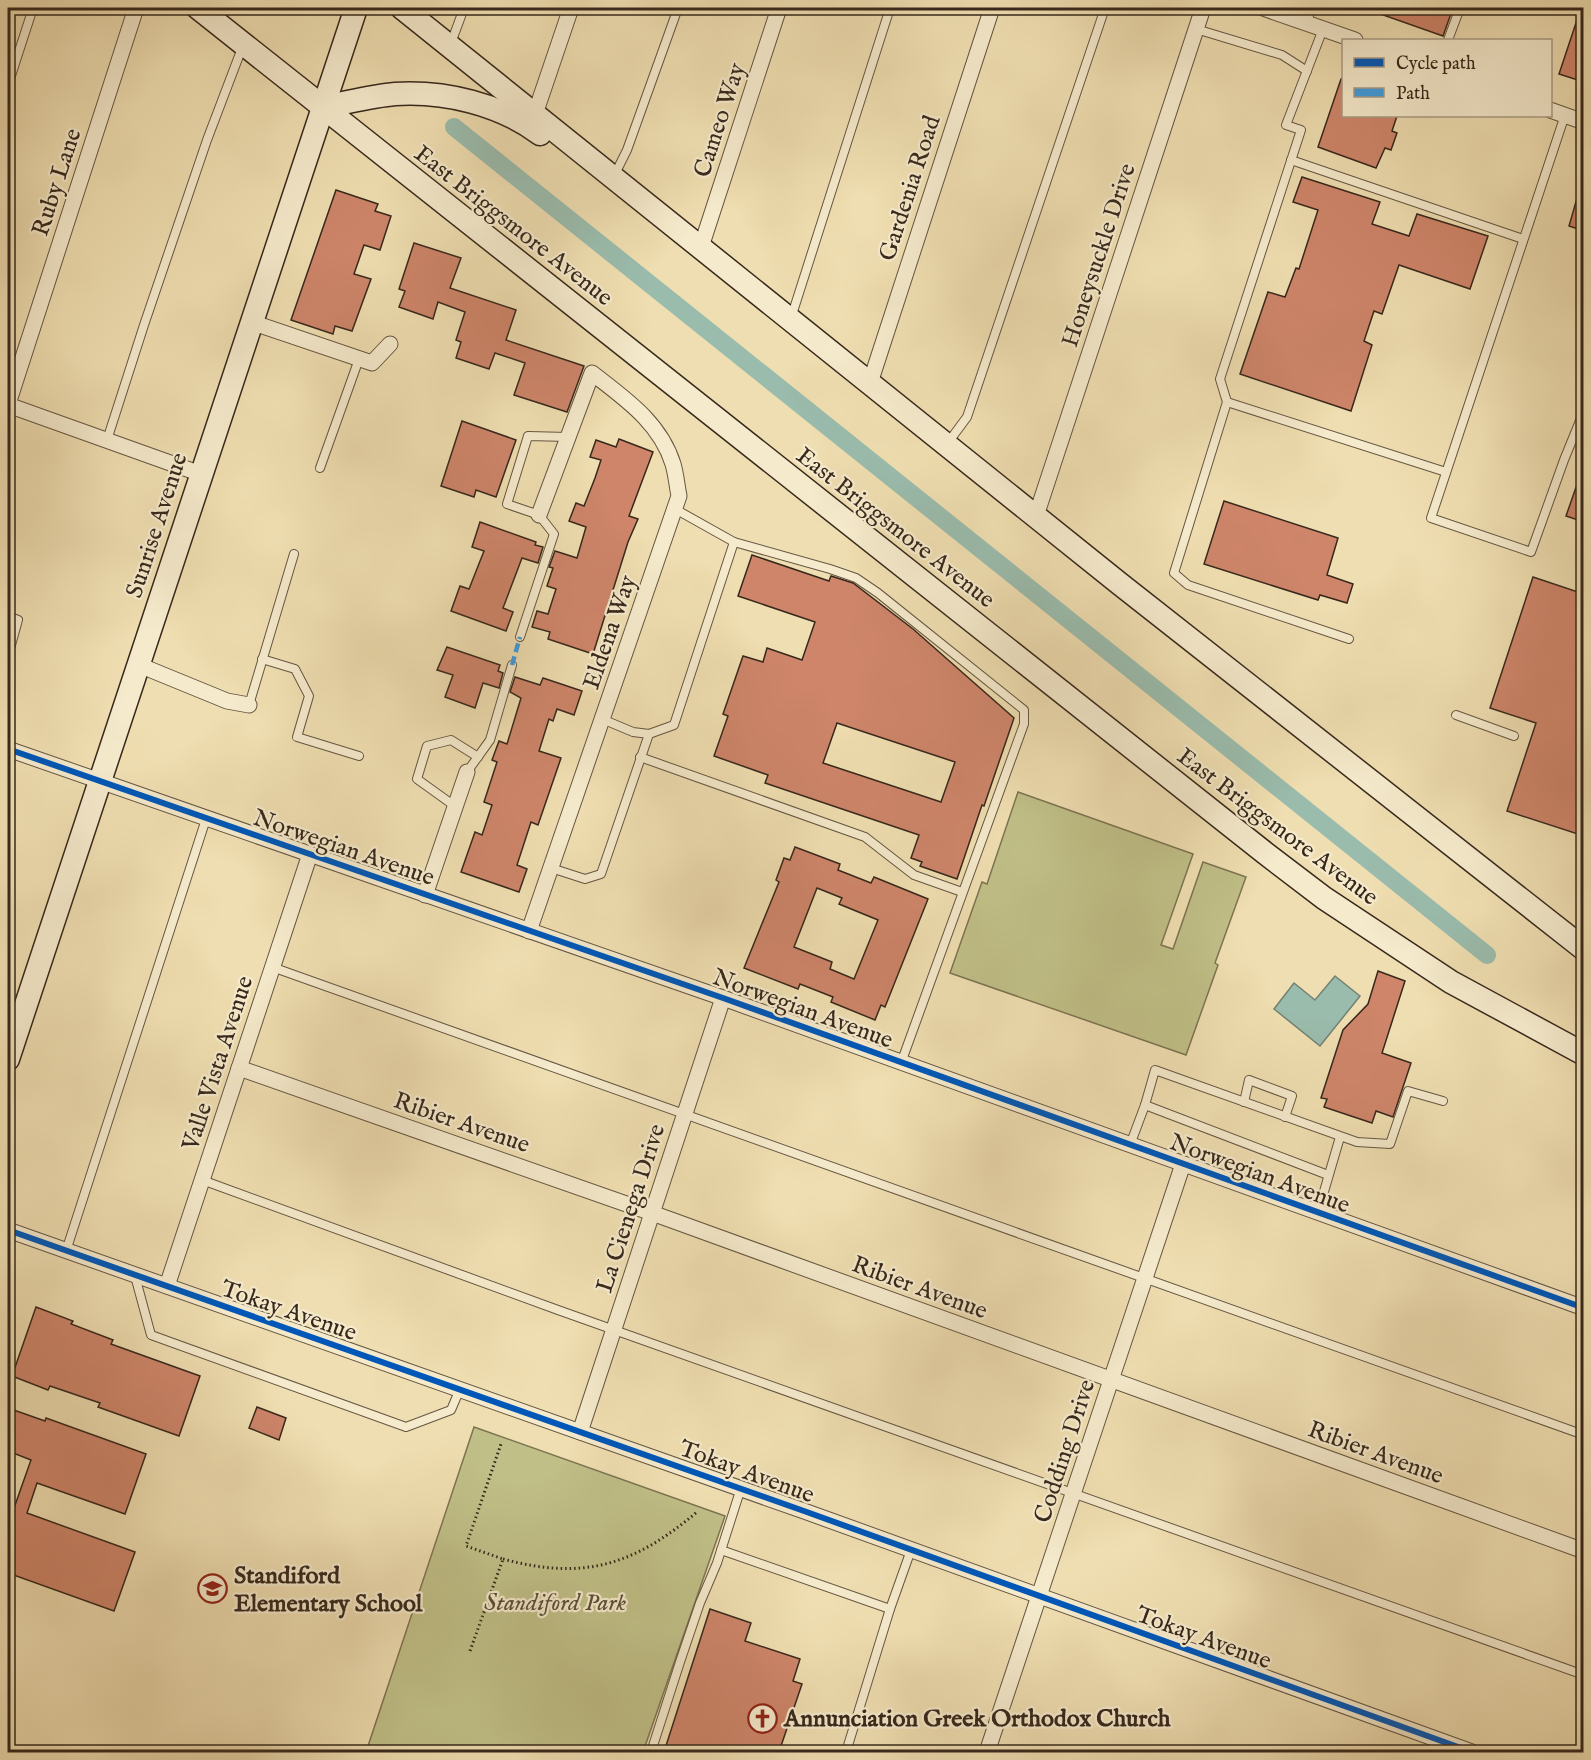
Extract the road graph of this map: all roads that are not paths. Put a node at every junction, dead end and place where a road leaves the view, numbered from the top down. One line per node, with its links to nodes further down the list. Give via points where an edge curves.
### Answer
1 (33, 8): 25 (lane)
2 (136, 8): 40 (street, Ruby Lane)
3 (198, 8): 22 (main road, East Briggsmore Avenue)
4 (356, 8): 26 (main road, Sunrise Avenue)
5 (402, 8): 23 (main road)
6 (464, 8): 23 (lane)
7 (571, 8): 28 (street)
8 (678, 8): 31 (lane)
9 (779, 8): 33 (street, Cameo Way)
10 (890, 8): 34 (lane)
11 (992, 8): 38 (street, Gardenia Road)
12 (1105, 8): 44 (lane, via 967,417)
13 (1203, 8): 18 (street, Honeysuckle Drive)
14 (1263, 8): 17 (street)
15 (1311, 8): 17 (lane)
16 (1460, 8): 21 (lane)
17 (1307, 23): 19 (street)
18 (1196, 29): 24 (lane, via 1282,55); 50 (street, Honeysuckle Drive)
19 (1323, 29): 20 (street); 24 (lane)
20 (1352, 39)
21 (1448, 39)
22 (244, 44): 26 (main road, East Briggsmore Avenue); 43 (lane, via 207,140)
23 (450, 46): 28 (main road)
24 (1307, 72): 30 (lane, via 1286,125 1302,130)
25 (8, 86)
26 (322, 107): 31 (main road, via 393,94 434,94 481,105 523,121 576,162); 35 (main road, Sunrise Avenue); 81 (main road, East Briggsmore Avenue, via 1299,879 1451,982)
27 (1558, 113): 29 (street); 32 (lane)
28 (535, 114): 31 (main road)
29 (1583, 121)
30 (1292, 160): 32 (lane); 39 (lane, via 1220,379)
31 (614, 177): 33 (main road)
32 (1524, 239): 46 (lane)
33 (700, 247): 34 (main road)
34 (790, 319): 38 (main road)
35 (251, 322): 37 (street); 47 (main road, Sunrise Avenue)
36 (390, 344): 37 (street, via 372,363)
37 (359, 359): 45 (lane)
38 (870, 383): 44 (main road)
39 (1227, 402): 46 (lane); 55 (lane, via 1174,573 1188,585)
40 (8, 405): 43 (street)
41 (1584, 411): 46 (lane, via 1531,552 1431,518)
42 (568, 437): 48 (street, Eldena Way, via 592,373 645,416 661,438 673,465 679,496); 49 (street); 49 (lane, via 528,436 507,504)
43 (107, 440): 47 (street)
44 (947, 445): 50 (main road)
45 (320, 468)
46 (1446, 472)
47 (201, 474): 58 (main road, Sunrise Avenue)
48 (675, 509): 51 (lane); 62 (street, Eldena Way)
49 (538, 515): 54 (lane, via 554,534)
50 (1036, 516): 78 (main road)
51 (734, 542): 63 (lane, via 674,725); 75 (lane, via 856,578 1024,710 1023,724)
52 (294, 554): 57 (lane)
53 (8, 616): 56 (lane, via 18,620)
54 (519, 637)
55 (1348, 639)
56 (8, 656)
57 (262, 659): 60 (lane); 66 (lane, via 295,669 309,696 297,737)
58 (139, 665): 60 (street); 70 (main road, Sunrise Avenue)
59 (512, 665): 67 (lane, via 490,740)
60 (249, 705)
61 (1456, 715): 64 (lane)
62 (602, 719): 63 (lane); 74 (street, Eldena Way)
63 (649, 734): 68 (lane)
64 (1514, 736)
65 (8, 749): 70 (street, Norwegian Avenue)
66 (359, 756)
67 (478, 757): 69 (lane); 71 (lane, via 451,740 427,746 419,764 417,779)
68 (640, 758): 74 (lane, via 601,874 585,879); 75 (lane, via 865,837 914,875)
69 (467, 772): 71 (street)
70 (99, 781): 72 (street, Norwegian Avenue); 82 (main road, Sunrise Avenue)
71 (456, 807): 76 (street)
72 (207, 819): 73 (street, Norwegian Avenue); 98 (lane)
73 (310, 855): 76 (street, Norwegian Avenue); 79 (street, Valle Vista Avenue)
74 (551, 868): 77 (street, Eldena Way)
75 (962, 892): 83 (lane)
76 (425, 895): 77 (street, Norwegian Avenue)
77 (529, 931): 80 (street, Norwegian Avenue)
78 (1584, 949)
79 (273, 967): 84 (street, Valle Vista Avenue); 88 (lane)
80 (723, 999): 83 (street, Norwegian Avenue); 88 (street, La Cienega Drive)
81 (1580, 1046)
82 (8, 1059)
83 (902, 1063): 91 (street, Norwegian Avenue)
84 (239, 1068): 94 (street, Valle Vista Avenue); 96 (street, Ribier Avenue)
85 (1443, 1101): 90 (lane, via 1408,1091 1390,1144)
86 (1244, 1102): 87 (lane, via 1155,1070); 89 (lane); 89 (lane, via 1249,1080 1292,1096)
87 (1145, 1105): 91 (lane); 93 (lane)
88 (685, 1115): 96 (street, La Cienega Drive); 100 (lane)
89 (1285, 1117): 90 (lane)
90 (1340, 1137): 93 (lane)
91 (1130, 1145): 92 (street, Norwegian Avenue)
92 (1183, 1164): 95 (street, Norwegian Avenue); 100 (street, Codding Drive)
93 (1328, 1175): 95 (lane)
94 (202, 1180): 101 (street, Valle Vista Avenue); 103 (lane)
95 (1318, 1212): 102 (street, Norwegian Avenue)
96 (652, 1213): 103 (street, La Cienega Drive); 104 (street, Ribier Avenue)
97 (8, 1230): 98 (street, Tokay Avenue)
98 (66, 1251): 99 (street, Tokay Avenue)
99 (134, 1274): 101 (street, Tokay Avenue); 105 (lane, via 151,1335 406,1427 451,1410)
100 (1146, 1278): 104 (street, Codding Drive); 107 (lane)
101 (167, 1286): 105 (street, Tokay Avenue)
102 (1584, 1308)
103 (614, 1330): 106 (street, La Cienega Drive); 109 (lane)
104 (1111, 1381): 109 (street, Codding Drive); 112 (street, Ribier Avenue)
105 (460, 1389): 106 (street, Tokay Avenue)
106 (580, 1431): 108 (street, Tokay Avenue)
107 (1584, 1435)
108 (741, 1488): 110 (lane); 111 (street, Tokay Avenue)
109 (1074, 1493): 113 (street, Codding Drive); 115 (lane)
110 (721, 1550): 114 (lane); 116 (lane, via 696,1612)
111 (911, 1550): 113 (street, Tokay Avenue); 114 (lane)
112 (1584, 1551)
113 (1040, 1597): 118 (street, Codding Drive); 119 (street, Tokay Avenue)
114 (891, 1609): 117 (lane)
115 (1584, 1675)
116 (651, 1752)
117 (846, 1752)
118 (987, 1752)
119 (1472, 1752)

